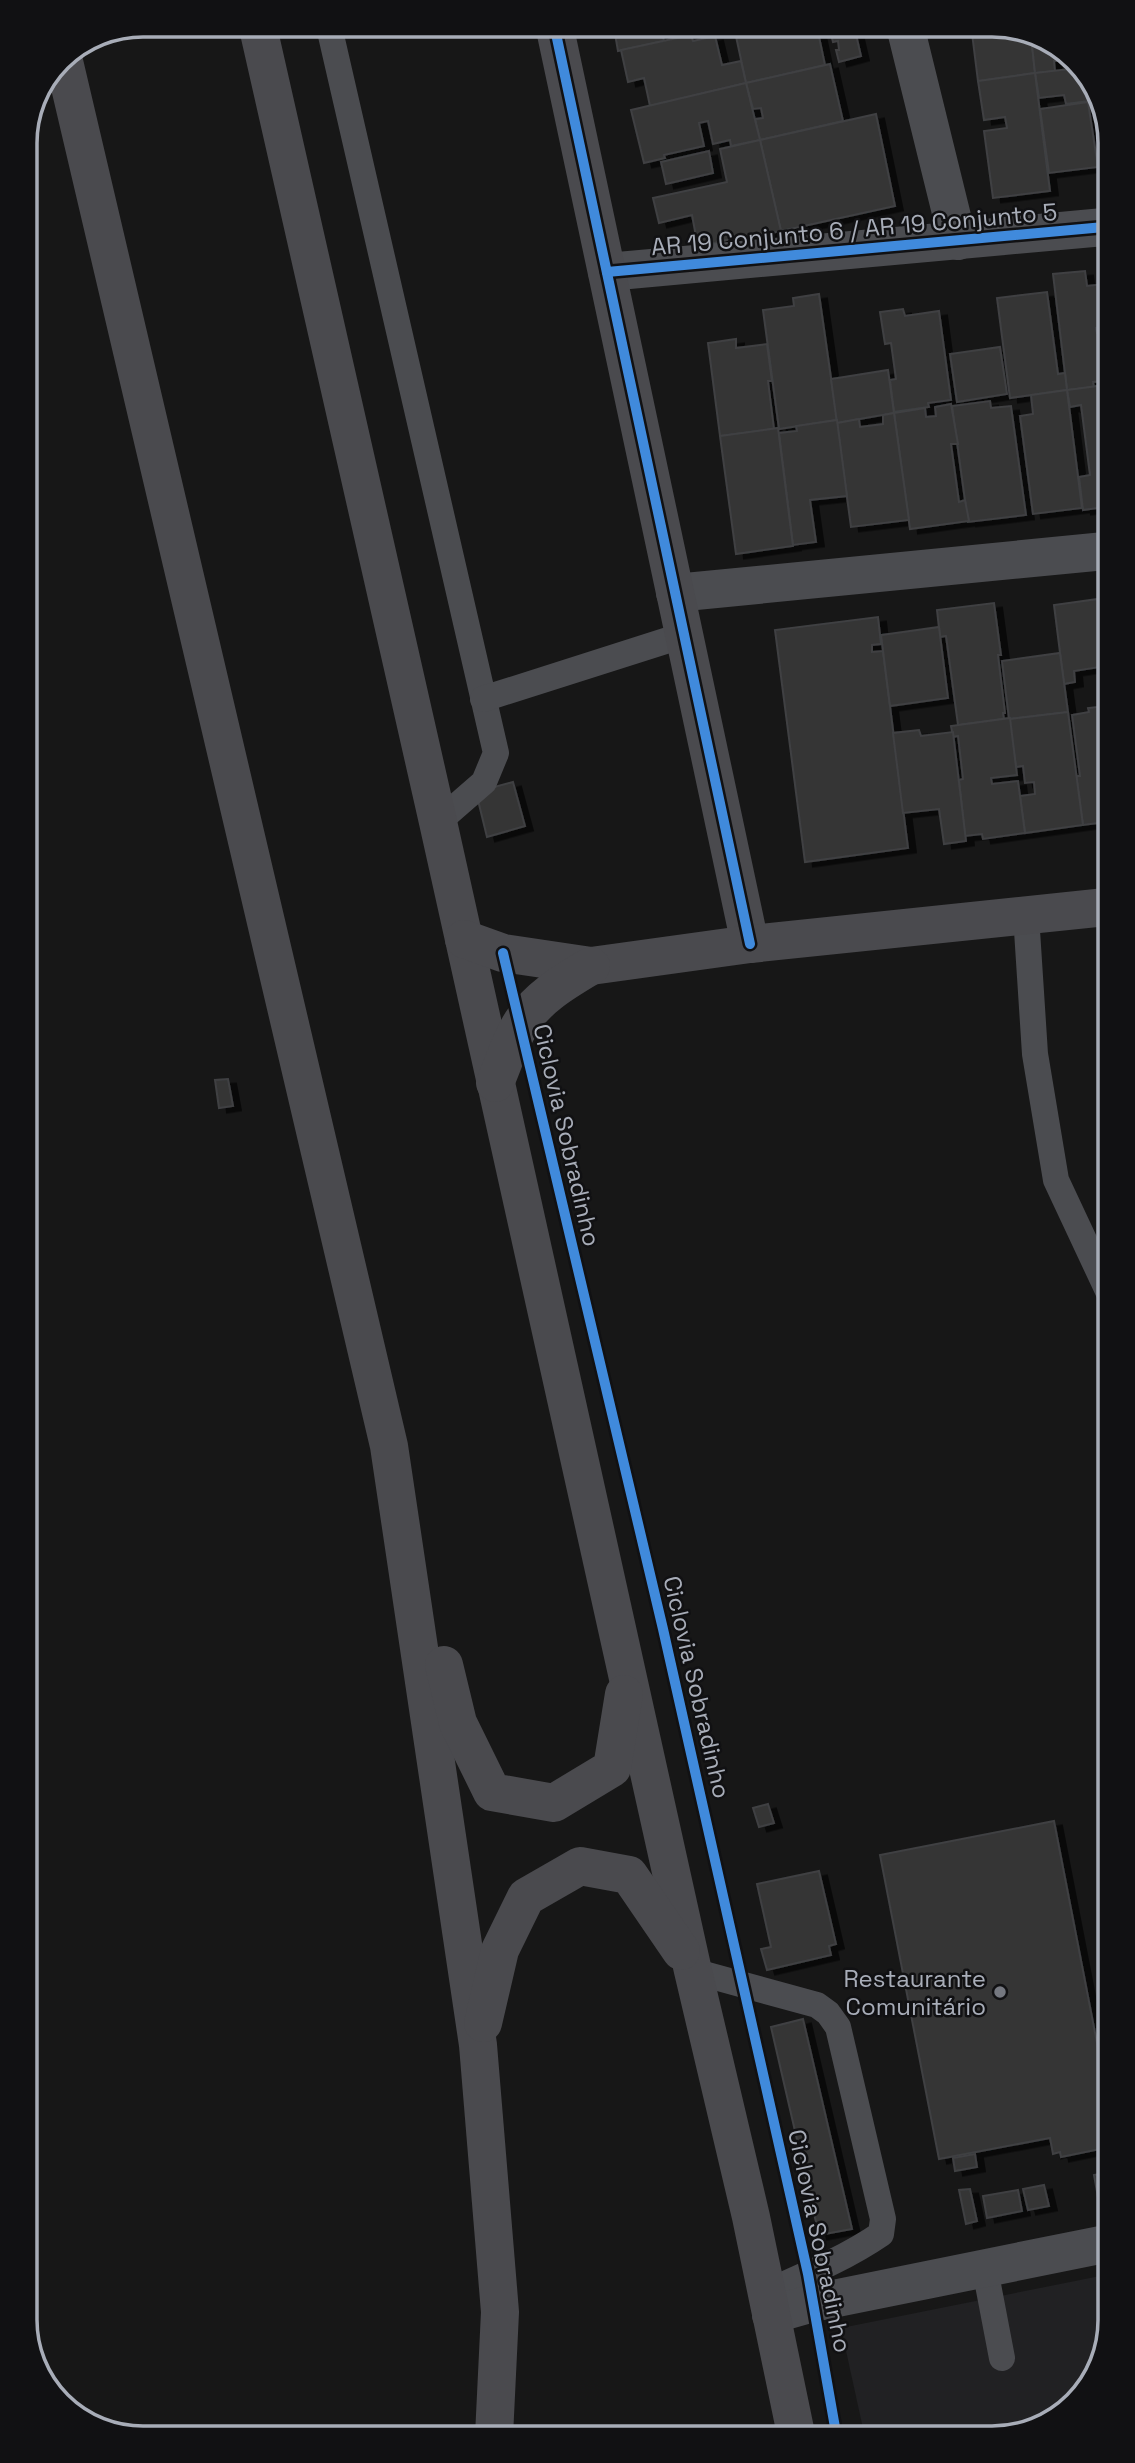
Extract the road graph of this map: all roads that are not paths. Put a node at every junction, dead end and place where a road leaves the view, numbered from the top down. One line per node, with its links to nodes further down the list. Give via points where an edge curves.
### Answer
1 (246, 37): 7 (main road)
2 (260, 37): 7 (main road)
3 (331, 37): 14 (lane)
4 (557, 37): 10 (main road)
5 (908, 37): 9 (street)
6 (66, 70): 23 (main road)
7 (300, 215): 15 (main road)
8 (1098, 228): 9 (street, AR 19 Conjunto 6 / AR 19 Conjunto 5)
9 (958, 241): 10 (street, AR 19 Conjunto 6 / AR 19 Conjunto 5)
10 (607, 272): 12 (main road)
11 (1098, 552): 12 (street)
12 (675, 593): 13 (main road)
13 (684, 635): 14 (lane); 19 (main road)
14 (483, 699): 15 (lane, via 496,753 484,782)
15 (438, 822): 18 (main road)
16 (1098, 908): 17 (main road)
17 (1026, 915): 19 (main road); 22 (lane, via 1035,1054 1056,1180)
18 (464, 939): 20 (main road, via 503,953); 21 (main road)
19 (750, 944): 20 (main road)
20 (591, 966): 21 (main road, via 536,1005 519,1026)
21 (495, 1083): 24 (main road)
22 (1098, 1270)
23 (389, 1446): 24 (main road, via 458,1723 492,1792 554,1803 612,1768); 26 (main road)
24 (628, 1672): 25 (main road)
25 (693, 1971): 26 (main road, via 629,1875 580,1866 526,1897 500,1950); 29 (main road); 29 (lane, via 828,2013 838,2027 883,2219 881,2234 808,2274)
26 (478, 2045): 31 (main road, via 500,2312)
27 (1098, 2245): 28 (street)
28 (985, 2269): 29 (street, via 813,2303); 30 (lane)
29 (769, 2304): 32 (main road)
30 (1002, 2358)
31 (494, 2426)
32 (794, 2426)

